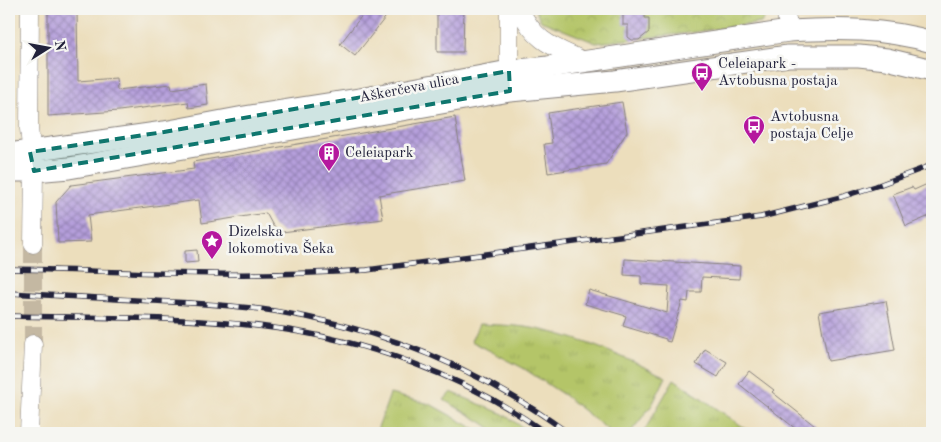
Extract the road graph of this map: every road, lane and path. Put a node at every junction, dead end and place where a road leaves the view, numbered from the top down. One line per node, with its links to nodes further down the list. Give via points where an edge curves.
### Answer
1 (30, 9): 11 (street, via 29,129)
2 (509, 9): 9 (street)
3 (520, 9): 7 (street, via 526,24 543,41)
4 (785, 9): 5 (street)
5 (788, 32): 6 (main road, Aškerčeva ulica, via 856,29); 7 (main road, Aškerčeva ulica)
6 (932, 42)
7 (584, 61): 9 (main road, Aškerčeva ulica)
8 (932, 70): 9 (main road, Aškerčeva ulica, via 888,59 859,56 788,56 615,81)
9 (509, 81): 11 (main road, Aškerčeva ulica, via 79,166)
10 (9, 154): 11 (main road)
11 (32, 161): 12 (main road); 13 (street)
12 (9, 171)
13 (33, 244)
14 (33, 344): 15 (street)
15 (29, 433)

